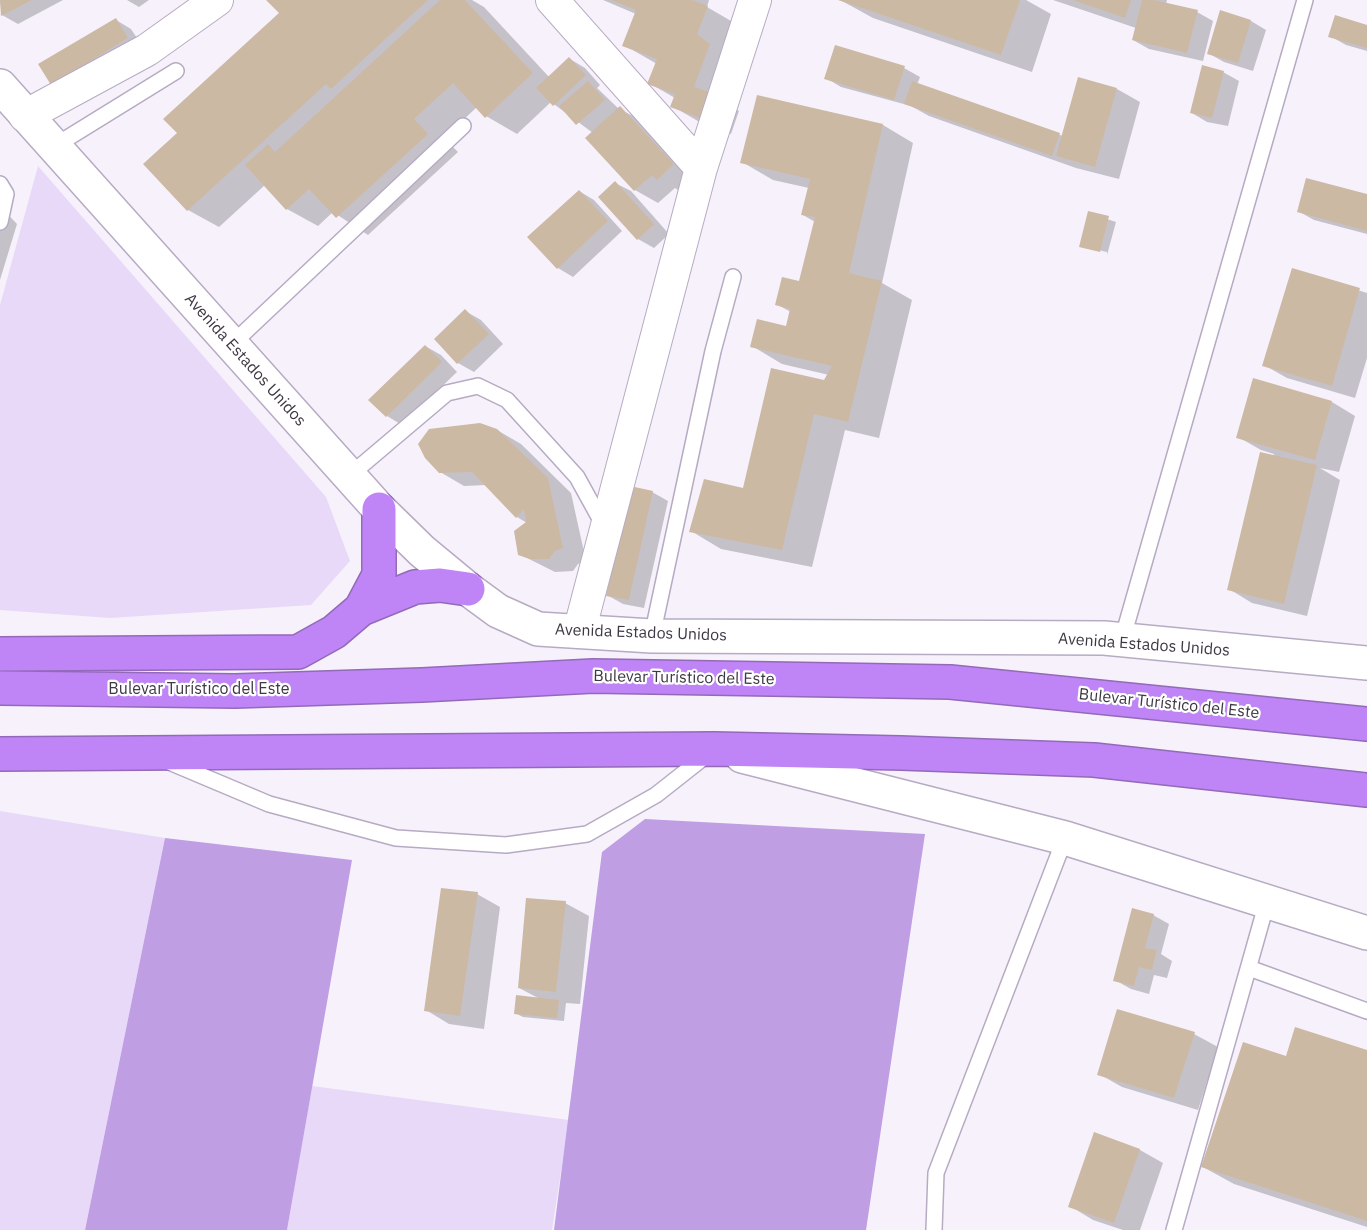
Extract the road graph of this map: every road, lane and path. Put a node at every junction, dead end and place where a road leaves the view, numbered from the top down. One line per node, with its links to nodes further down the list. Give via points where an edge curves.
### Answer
1 (217, 0): 7 (street, via 147,50)
2 (552, 0): 10 (street)
3 (755, 0): 10 (street)
4 (1305, 0): 22 (lane)
5 (176, 71): 9 (lane)
6 (0, 86): 7 (street, Avenida Estados Unidos)
7 (26, 116): 9 (street, Avenida Estados Unidos)
8 (463, 126): 14 (lane)
9 (53, 147): 14 (street, Avenida Estados Unidos)
10 (701, 168): 17 (street)
11 (0, 184): 12 (lane, via 6,194)
12 (0, 222)
13 (733, 277): 21 (lane, via 713,351)
14 (231, 345): 15 (street, Avenida Estados Unidos)
15 (350, 476): 16 (street, Avenida Estados Unidos); 17 (lane, via 447,393 478,386 507,400 577,477)
16 (378, 509): 18 (street, Avenida Estados Unidos); 19 (highway, via 379,575)
17 (607, 531): 20 (street)
18 (468, 589): 19 (highway, via 415,587); 20 (street, Avenida Estados Unidos, via 498,611 538,629)
19 (361, 609): 23 (highway, via 334,632 298,652)
20 (579, 632): 21 (street, Avenida Estados Unidos)
21 (652, 636): 22 (street, Avenida Estados Unidos)
22 (1122, 640): 24 (street, Avenida Estados Unidos)
23 (0, 654)
24 (1367, 663)
25 (0, 688): 26 (highway, Bulevar Turístico del Este, via 235,691 593,676 950,682)
26 (1367, 724)
27 (714, 749): 28 (highway); 28 (lane, via 656,795 587,834 506,845 396,838 269,804); 30 (highway, via 1094,760); 31 (street)
28 (148, 753): 29 (highway)
29 (0, 754)
30 (1367, 790)
31 (1065, 838): 32 (street); 36 (lane, via 936,1173)
32 (1268, 902): 33 (street); 34 (lane)
33 (1367, 933)
34 (1249, 968): 35 (lane); 37 (lane)
35 (1367, 1011)
36 (934, 1230)
37 (1174, 1230)

